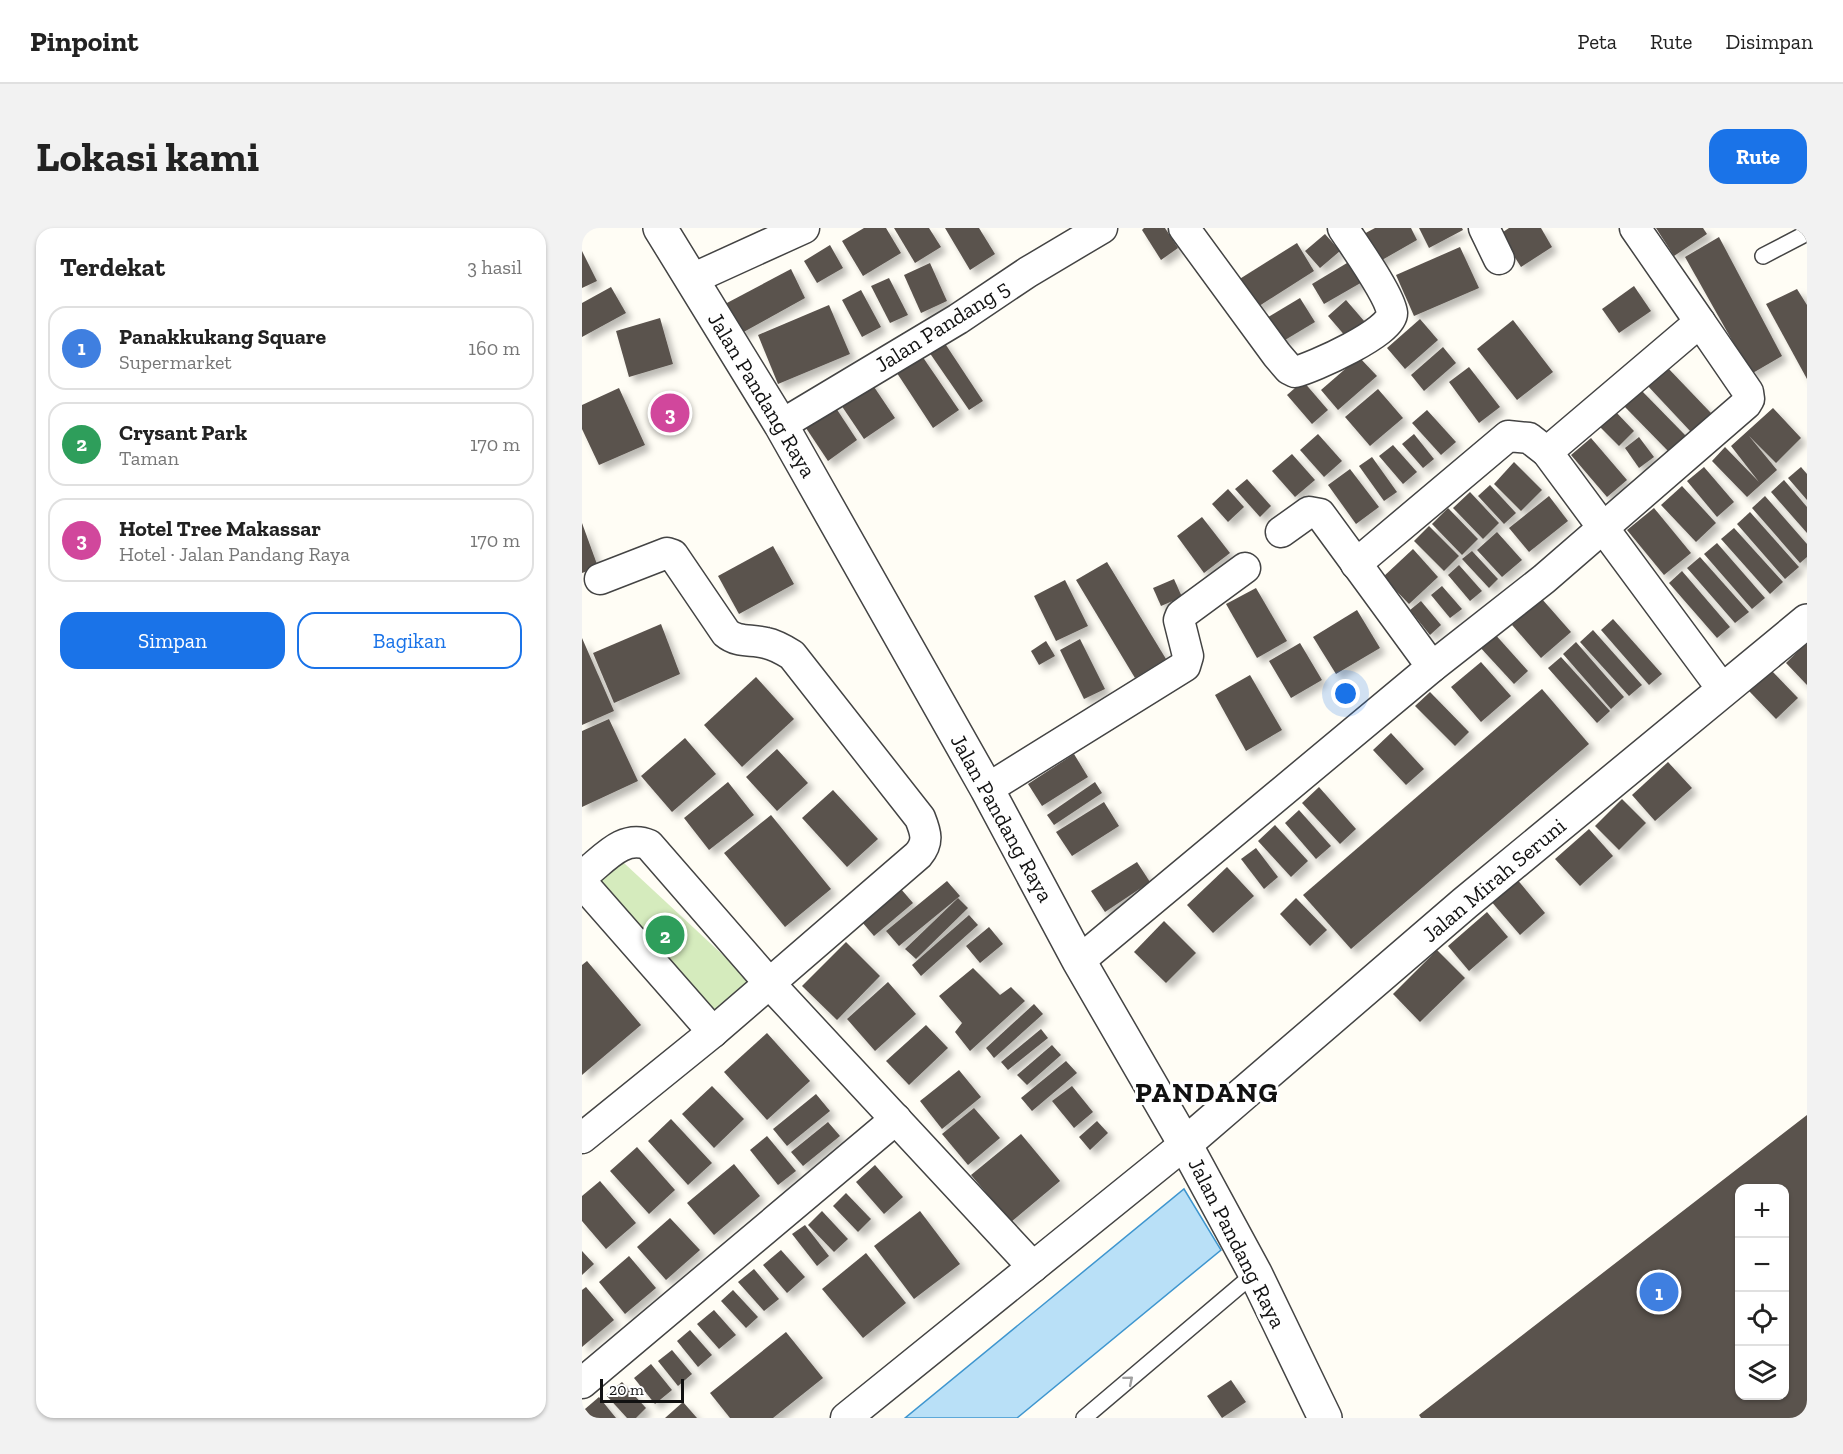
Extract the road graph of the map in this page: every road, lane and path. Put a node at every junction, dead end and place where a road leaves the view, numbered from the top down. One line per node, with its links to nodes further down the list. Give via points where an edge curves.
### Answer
1 (660, 228): 11 (street, Jalan Pandang Raya)
2 (804, 228): 11 (street)
3 (1102, 228): 13 (street, Jalan Pandang 5)
4 (1184, 228): 5 (street, via 1277,355 1294,372 1350,348 1385,328 1390,321 1392,312 1374,275)
5 (1343, 228)
6 (1484, 228): 10 (street)
7 (1635, 228): 12 (street)
8 (1807, 234): 9 (lane)
9 (1763, 256)
10 (1499, 259)
11 (692, 279): 13 (street, Jalan Pandang Raya)
12 (1700, 322): 14 (street); 15 (street, via 1749,399)
13 (781, 425): 23 (street, Jalan Pandang Raya)
14 (1547, 453): 15 (street); 17 (street, via 1530,438 1508,436)
15 (1603, 528): 21 (street); 22 (street)
16 (1281, 532): 17 (street, via 1316,512)
17 (1356, 564): 21 (street)
18 (1245, 568): 23 (street, via 1181,615 1188,656 1185,666)
19 (600, 579): 25 (street, via 667,553 673,555 734,640 764,642 792,655 920,818 926,833 925,846 918,855)
20 (1807, 621): 22 (street, Jalan Mirah Seruni)
21 (1432, 667): 24 (street)
22 (1723, 690): 29 (street, Jalan Mirah Seruni, via 1465,903)
23 (987, 789): 24 (street, Jalan Pandang Raya)
24 (1079, 961): 29 (street, Jalan Pandang Raya)
25 (770, 984): 26 (street); 26 (street, via 649,845 637,840 626,842 586,873 583,884); 27 (street)
26 (713, 1032): 28 (street)
27 (896, 1119): 30 (street); 32 (street)
28 (582, 1138)
29 (1185, 1144): 30 (street); 31 (street, Jalan Pandang Raya)
30 (1033, 1267): 33 (street)
31 (1254, 1273): 34 (lane, one-way to 31); 35 (street, Jalan Pandang Raya)
32 (582, 1383)
33 (846, 1418)
34 (1084, 1418)
35 (1325, 1418)

